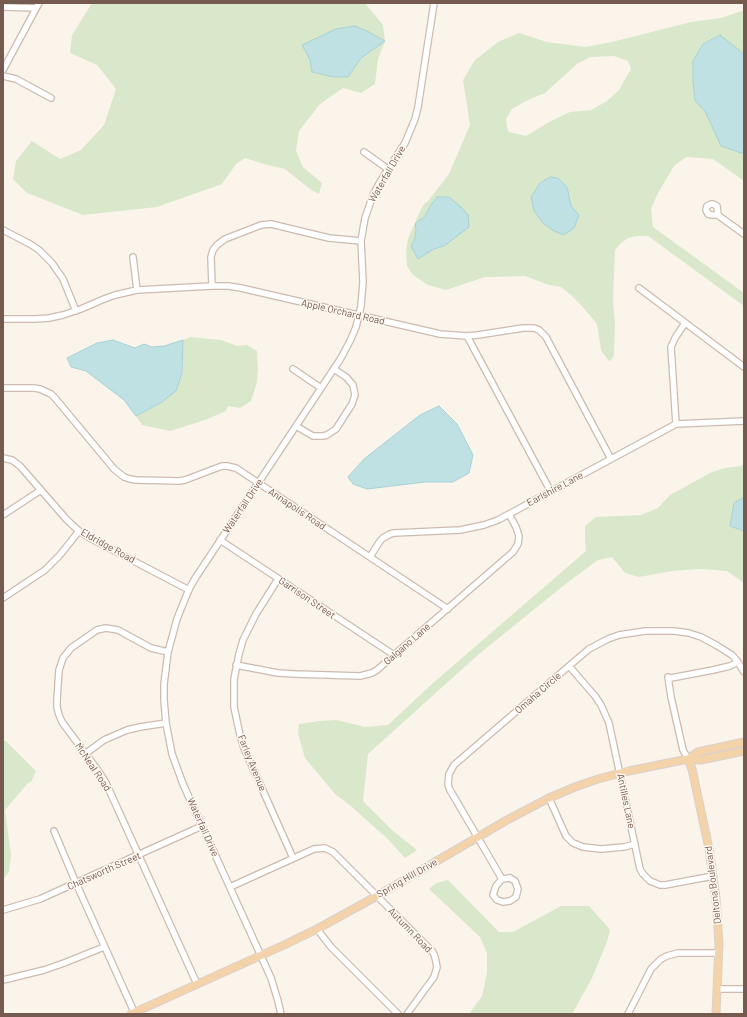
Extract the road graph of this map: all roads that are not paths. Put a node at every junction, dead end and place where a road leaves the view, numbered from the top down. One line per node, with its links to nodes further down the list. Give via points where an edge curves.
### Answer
1 (434, 3): 8 (street, Waterfall Drive, via 415,119 405,144)
2 (38, 6): 3 (street); 4 (street)
3 (3, 7)
4 (3, 70)
5 (3, 76): 6 (street, via 16,79)
6 (51, 98)
7 (364, 152): 8 (street)
8 (388, 169): 12 (street, Waterfall Drive, via 368,206)
9 (718, 215): 11 (street)
10 (3, 230): 17 (street, via 39,250 52,263 63,279)
11 (744, 234)
12 (361, 241): 14 (street, via 329,238 270,224 261,225 216,245 211,257); 18 (street, Waterfall Drive, via 362,294)
13 (133, 257): 16 (street)
14 (212, 286): 16 (street, Apple Orchard Road); 18 (street, Apple Orchard Road, via 241,288)
15 (639, 288): 20 (street)
16 (137, 290): 17 (street, Apple Orchard Road, via 121,293)
17 (76, 311): 19 (street, Apple Orchard Road, via 49,318)
18 (359, 316): 21 (street, Apple Orchard Road, via 440,334); 24 (street, Waterfall Drive, via 346,350)
19 (3, 319)
20 (685, 323): 22 (street); 28 (street, via 674,338 671,348)
21 (467, 336): 31 (street, Apple Orchard Road, via 529,327 543,334); 34 (street)
22 (744, 367)
23 (293, 369): 26 (street)
24 (334, 369): 26 (street, Waterfall Drive); 29 (street, via 346,377 355,395 336,429 327,435 313,436)
25 (3, 388): 32 (street, Annapolis Road, via 34,388 50,394 114,469 130,479 180,481 227,466 236,468)
26 (321, 388): 29 (street, Waterfall Drive)
27 (744, 422): 28 (street, Earlshire Lane)
28 (676, 424): 31 (street, Earlshire Lane)
29 (296, 426): 32 (street, Waterfall Drive)
30 (3, 458): 33 (street, Eldridge Road, via 12,460 20,466)
31 (611, 459): 34 (street, Earlshire Lane)
32 (258, 483): 38 (street, Waterfall Drive); 39 (street, Annapolis Road)
33 (41, 490): 36 (street); 37 (street, Eldridge Road)
34 (551, 492): 35 (street, Earlshire Lane)
35 (509, 514): 39 (street, Earlshire Lane, via 472,528 390,534 380,541); 43 (street, Galgano Lane, via 519,540 513,552)
36 (3, 515)
37 (79, 531): 41 (street, Eldridge Road); 42 (street, via 49,566)
38 (220, 540): 40 (street, Garrison Street); 41 (street, Waterfall Drive)
39 (370, 557): 43 (street, Annapolis Road)
40 (278, 579): 45 (street, Garrison Street); 47 (street, Farley Avenue, via 248,627)
41 (189, 590): 44 (street, Waterfall Drive, via 176,619)
42 (3, 598)
43 (448, 609): 45 (street, Galgano Lane)
44 (168, 652): 50 (street, Waterfall Drive, via 164,684); 53 (street, McNeal Road, via 151,648 118,630 101,628 66,653 60,664 57,707 62,722)
45 (394, 655): 47 (street, Galgano Lane, via 377,670 360,676 278,673)
46 (738, 662): 48 (street, Omaha Circle, via 716,645 689,633 658,630 608,638 589,648); 49 (street, Omaha Circle); 54 (street, via 713,670 668,677 683,750)
47 (236, 665): 62 (street, Farley Avenue, via 234,707 240,735)
48 (569, 666): 55 (street, Antilles Lane, via 595,696 606,714); 59 (street, Omaha Circle, via 451,769 448,780 450,790)
49 (744, 672)
50 (166, 723): 53 (street, via 121,732 104,740); 57 (street, Waterfall Drive, via 172,754)
51 (744, 742): 54 (main road, Spring Hill Drive, via 698,752)
52 (744, 751): 54 (main road, Spring Hill Drive, via 701,760)
53 (86, 754): 61 (street, McNeal Road, via 106,784)
54 (688, 759): 55 (main road, Spring Hill Drive); 63 (main road, Deltona Boulevard)
55 (620, 773): 56 (main road, Spring Hill Drive); 60 (street, Antilles Lane)
56 (549, 798): 59 (main road, Spring Hill Drive); 60 (street, via 566,836 574,843 601,849)
57 (202, 826): 61 (street, Chatsworth Street); 66 (street, Waterfall Drive)
58 (54, 831): 65 (street)
59 (478, 837): 64 (street, Omaha Circle); 67 (main road, Spring Hill Drive)
60 (635, 844): 63 (street, Antilles Lane, via 642,874 654,883 665,885)
61 (138, 855): 65 (street, Chatsworth Street); 74 (street, McNeal Road)
62 (294, 858): 66 (street); 67 (street, Autumn Road, via 314,849 330,850)
63 (713, 876): 71 (main road, Deltona Boulevard, via 718,920)
64 (502, 879): 64 (street, via 510,878 515,881 518,889 516,897 510,901 497,900 493,895)
65 (76, 883): 68 (street, Chatsworth Street, via 40,899); 70 (street)
66 (230, 887): 72 (street, Waterfall Drive)
67 (378, 896): 69 (main road, Spring Hill Drive); 80 (street, Autumn Road, via 433,952 437,962 434,978)
68 (3, 910)
69 (317, 929): 72 (main road, Spring Hill Drive); 79 (street, via 331,947)
70 (104, 947): 73 (street, via 44,970); 77 (street)
71 (718, 953): 75 (main road, Deltona Boulevard); 81 (street, via 678,953 661,959 652,969)
72 (261, 956): 74 (main road, Spring Hill Drive); 78 (street, Waterfall Drive, via 275,990)
73 (3, 980)
74 (197, 984): 77 (main road, Spring Hill Drive)
75 (718, 988): 76 (street); 82 (main road, Deltona Boulevard)
76 (744, 989)
77 (133, 1014)
78 (281, 1014)
79 (398, 1014)
80 (407, 1014)
81 (628, 1014)
82 (716, 1014)

